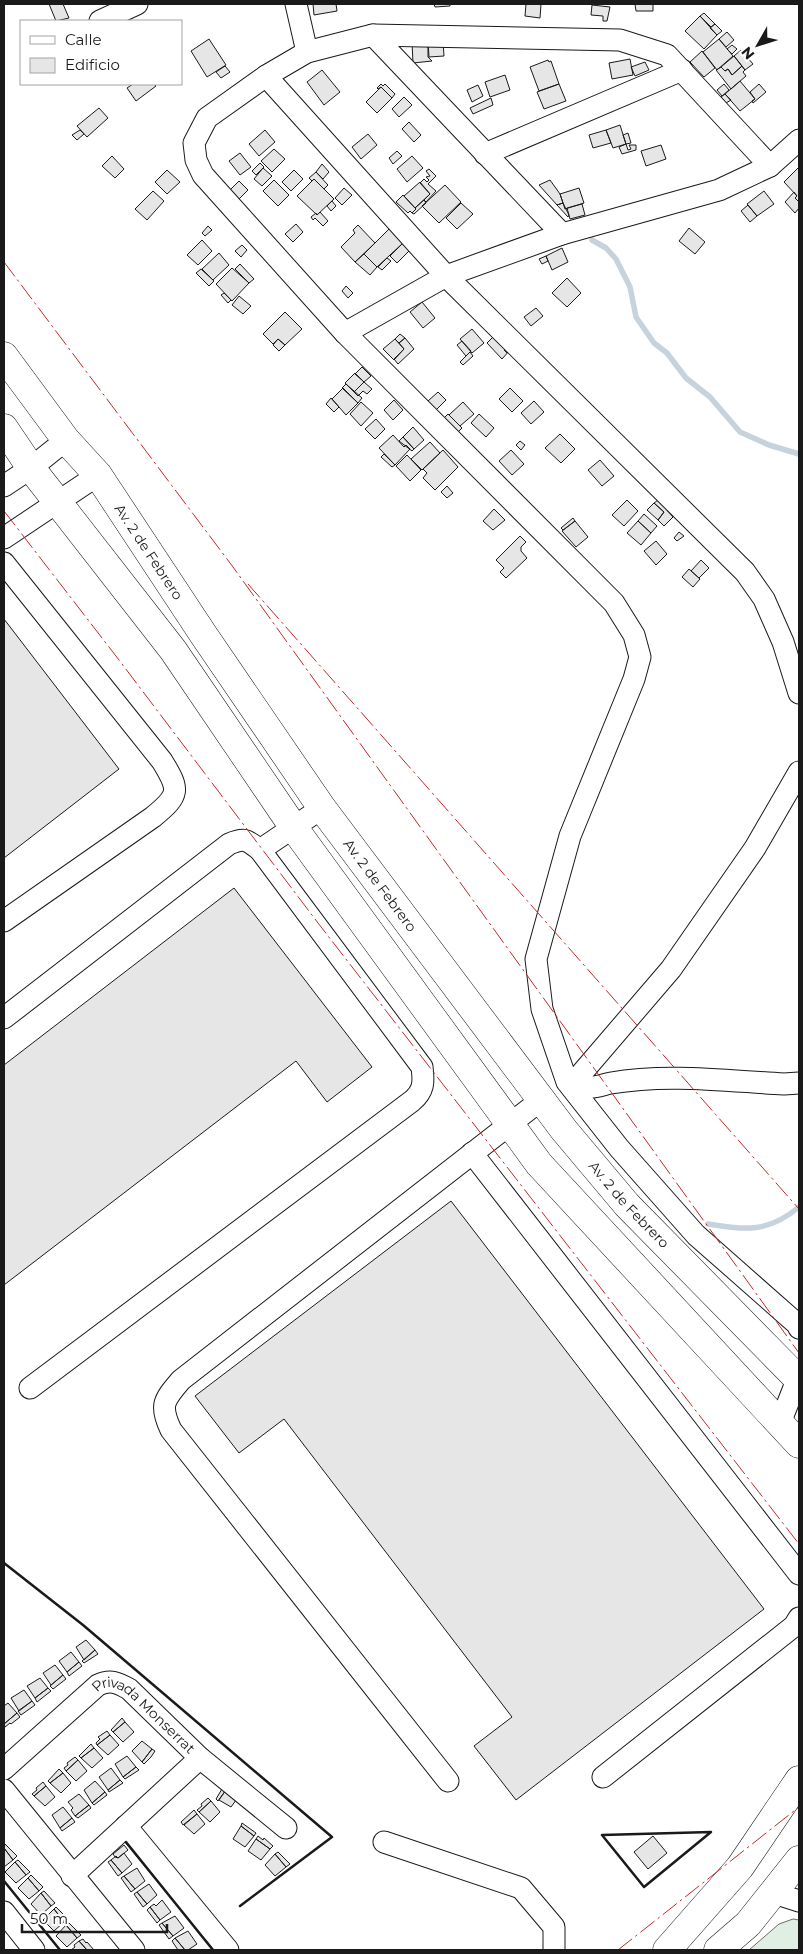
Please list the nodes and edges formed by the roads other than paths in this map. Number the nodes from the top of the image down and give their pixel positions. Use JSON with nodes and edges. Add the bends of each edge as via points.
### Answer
{"nodes":[{"id":1,"x":137,"y":4,"type":"edge"},
{"id":2,"x":296,"y":4,"type":"edge"},
{"id":3,"x":102,"y":20,"type":"edge"},
{"id":4,"x":373,"y":35,"type":"junction"},
{"id":5,"x":307,"y":52,"type":"junction"},
{"id":6,"x":682,"y":70,"type":"junction"},
{"id":7,"x":266,"y":76,"type":"junction"},
{"id":8,"x":799,"y":140,"type":"edge"},
{"id":9,"x":485,"y":154,"type":"junction"},
{"id":10,"x":770,"y":166,"type":"junction"},
{"id":11,"x":562,"y":234,"type":"junction"},
{"id":12,"x":446,"y":276,"type":"junction"},
{"id":13,"x":345,"y":333,"type":"junction"},
{"id":14,"x":4,"y":356,"type":"edge"},
{"id":15,"x":4,"y":428,"type":"edge"},
{"id":16,"x":66,"y":440,"type":"junction"},
{"id":17,"x":31,"y":468,"type":"junction"},
{"id":18,"x":98,"y":476,"type":"junction"},
{"id":19,"x":4,"y":486,"type":"edge"},
{"id":20,"x":59,"y":502,"type":"junction"},
{"id":21,"x":4,"y":538,"type":"edge"},
{"id":22,"x":4,"y":563,"type":"edge"},
{"id":23,"x":799,"y":693,"type":"edge"},
{"id":24,"x":799,"y":772,"type":"edge"},
{"id":25,"x":322,"y":808,"type":"junction"},
{"id":26,"x":294,"y":828,"type":"junction"},
{"id":27,"x":260,"y":850,"type":"junction"},
{"id":28,"x":4,"y":920,"type":"edge"},
{"id":29,"x":4,"y":1018,"type":"edge"},
{"id":30,"x":799,"y":1083,"type":"edge"},
{"id":31,"x":540,"y":1100,"type":"junction"},
{"id":32,"x":510,"y":1125,"type":"junction"},
{"id":33,"x":472,"y":1153,"type":"junction"},
{"id":34,"x":799,"y":1328,"type":"edge"},
{"id":35,"x":799,"y":1378,"type":"edge"},
{"id":36,"x":30,"y":1388,"type":"dead end"},
{"id":37,"x":780,"y":1423,"type":"junction"},
{"id":38,"x":799,"y":1444,"type":"edge"},
{"id":39,"x":799,"y":1574,"type":"edge"},
{"id":40,"x":799,"y":1618,"type":"edge"},
{"id":41,"x":200,"y":1758,"type":"junction"},
{"id":42,"x":4,"y":1769,"type":"edge"},
{"id":43,"x":603,"y":1777,"type":"dead end"},
{"id":44,"x":799,"y":1780,"type":"edge"},
{"id":45,"x":448,"y":1781,"type":"dead end"},
{"id":46,"x":4,"y":1790,"type":"edge"},
{"id":47,"x":126,"y":1826,"type":"junction"},
{"id":48,"x":286,"y":1828,"type":"dead end"},
{"id":49,"x":384,"y":1842,"type":"dead end"},
{"id":50,"x":799,"y":1860,"type":"edge"},
{"id":51,"x":72,"y":1876,"type":"junction"},
{"id":52,"x":774,"y":1893,"type":"junction"},
{"id":53,"x":799,"y":1901,"type":"edge"},
{"id":54,"x":7,"y":1923,"type":"edge"},
{"id":55,"x":34,"y":1950,"type":"edge"},
{"id":56,"x":134,"y":1950,"type":"edge"},
{"id":57,"x":228,"y":1950,"type":"edge"},
{"id":58,"x":554,"y":1950,"type":"edge"},
{"id":59,"x":666,"y":1950,"type":"edge"},
{"id":60,"x":718,"y":1950,"type":"edge"}],
"edges":[{"from":1,"to":3,"type":"street"},
{"from":2,"to":5,"type":"street"},
{"from":4,"to":5,"type":"street"},
{"from":4,"to":6,"type":"street","via":[[620,40],[667,55]]},
{"from":4,"to":9,"type":"street"},
{"from":5,"to":7,"type":"street"},
{"from":6,"to":9,"type":"street"},
{"from":6,"to":10,"type":"street"},
{"from":7,"to":12,"type":"street"},
{"from":7,"to":13,"type":"street","via":[[207,118],[194,143],[196,160],[203,175]]},
{"from":8,"to":10,"type":"street"},
{"from":9,"to":11,"type":"street"},
{"from":10,"to":11,"type":"street","via":[[718,190]]},
{"from":11,"to":12,"type":"street"},
{"from":12,"to":13,"type":"street"},
{"from":12,"to":23,"type":"street","via":[[745,572],[764,599],[783,642]]},
{"from":13,"to":34,"type":"street","via":[[614,603],[634,635],[640,657],[634,679],[570,836],[536,959],[542,1009],[567,1082],[619,1148],[696,1235]]},
{"from":14,"to":16,"type":"main road","name":"Av. 2 de Febrero"},
{"from":15,"to":17,"type":"main road"},
{"from":16,"to":17,"type":"street"},
{"from":16,"to":18,"type":"main road","name":"Av. 2 de Febrero"},
{"from":17,"to":19,"type":"street"},
{"from":17,"to":20,"type":"main road"},
{"from":18,"to":20,"type":"street"},
{"from":18,"to":25,"type":"main road","name":"Av. 2 de Febrero"},
{"from":20,"to":21,"type":"street"},
{"from":20,"to":26,"type":"main road","via":[[173,650]]},
{"from":22,"to":28,"type":"street","via":[[162,761],[175,791],[169,804]]},
{"from":24,"to":30,"type":"street","via":[[754,848],[671,969],[581,1074],[579,1082],[589,1088],[633,1080],[668,1079]]},
{"from":25,"to":26,"type":"street"},
{"from":25,"to":31,"type":"main road","name":"Av. 2 de Febrero"},
{"from":26,"to":27,"type":"street"},
{"from":26,"to":32,"type":"main road"},
{"from":27,"to":29,"type":"street","via":[[247,840],[229,844]]},
{"from":27,"to":36,"type":"street","via":[[422,1067],[424,1083],[420,1094]]},
{"from":31,"to":32,"type":"street"},
{"from":31,"to":35,"type":"main road","name":"Av. 2 de Febrero","via":[[627,1205]]},
{"from":32,"to":33,"type":"street"},
{"from":32,"to":37,"type":"main road","via":[[539,1164]]},
{"from":33,"to":39,"type":"street"},
{"from":33,"to":45,"type":"street","via":[[181,1380],[167,1397],[164,1414],[172,1430]]},
{"from":35,"to":37,"type":"street"},
{"from":37,"to":38,"type":"main road"},
{"from":40,"to":43,"type":"street","via":[[794,1626]]},
{"from":41,"to":42,"type":"street","name":"Privada Monserrat","via":[[129,1689],[118,1682],[106,1681]]},
{"from":41,"to":47,"type":"street"},
{"from":41,"to":48,"type":"street","name":"Privada Monserrat"},
{"from":44,"to":59,"type":"main road","via":[[740,1867]]},
{"from":46,"to":51,"type":"street"},
{"from":47,"to":51,"type":"street"},
{"from":47,"to":57,"type":"street"},
{"from":49,"to":58,"type":"street","via":[[521,1888],[554,1927]]},
{"from":50,"to":52,"type":"main road"},
{"from":51,"to":56,"type":"street"},
{"from":52,"to":53,"type":"street"},
{"from":52,"to":60,"type":"main road","via":[[748,1924]]},
{"from":54,"to":55,"type":"street"}]}
